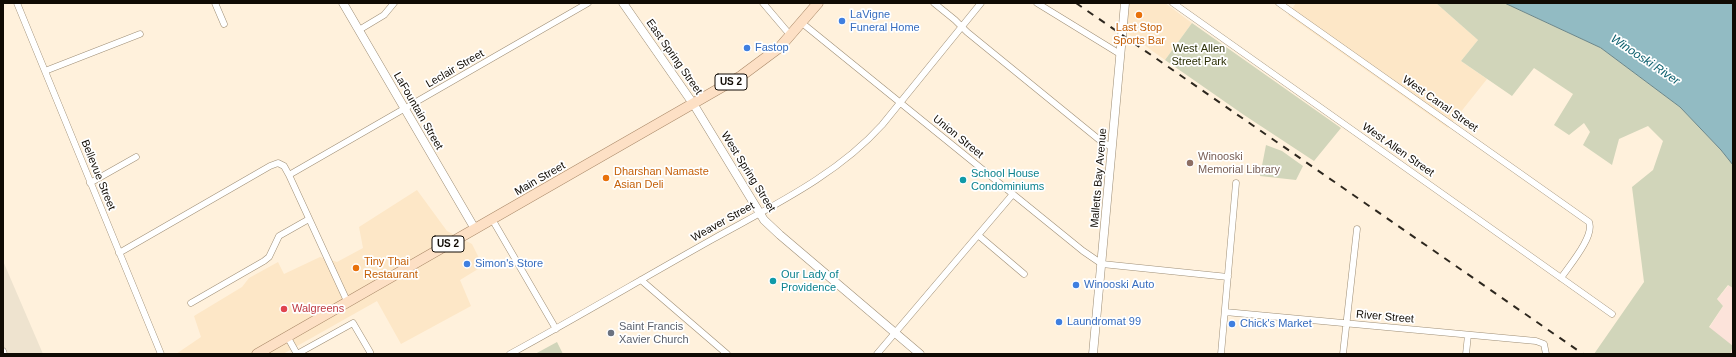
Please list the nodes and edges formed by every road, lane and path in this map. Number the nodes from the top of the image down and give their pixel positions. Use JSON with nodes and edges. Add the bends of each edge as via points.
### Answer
{"nodes":[{"id":1,"x":17,"y":3,"type":"edge"},
{"id":2,"x":215,"y":3,"type":"edge"},
{"id":3,"x":343,"y":3,"type":"edge"},
{"id":4,"x":394,"y":3,"type":"edge"},
{"id":5,"x":588,"y":3,"type":"edge"},
{"id":6,"x":622,"y":3,"type":"edge"},
{"id":7,"x":763,"y":3,"type":"edge"},
{"id":8,"x":818,"y":3,"type":"edge"},
{"id":9,"x":934,"y":3,"type":"edge"},
{"id":10,"x":981,"y":3,"type":"edge"},
{"id":11,"x":1037,"y":3,"type":"edge"},
{"id":12,"x":1125,"y":3,"type":"edge"},
{"id":13,"x":1173,"y":3,"type":"edge"},
{"id":14,"x":1279,"y":3,"type":"edge"},
{"id":15,"x":802,"y":23,"type":"junction"},
{"id":16,"x":224,"y":24,"type":"dead end"},
{"id":17,"x":962,"y":28,"type":"junction"},
{"id":18,"x":359,"y":30,"type":"junction"},
{"id":19,"x":140,"y":34,"type":"dead end"},
{"id":20,"x":791,"y":36,"type":"junction"},
{"id":21,"x":1120,"y":54,"type":"junction"},
{"id":22,"x":45,"y":71,"type":"junction"},
{"id":23,"x":900,"y":103,"type":"junction"},
{"id":24,"x":694,"y":105,"type":"junction"},
{"id":25,"x":404,"y":110,"type":"junction"},
{"id":26,"x":1112,"y":148,"type":"junction"},
{"id":27,"x":136,"y":157,"type":"dead end"},
{"id":28,"x":289,"y":175,"type":"junction"},
{"id":29,"x":90,"y":183,"type":"junction"},
{"id":30,"x":1236,"y":183,"type":"dead end"},
{"id":31,"x":1013,"y":194,"type":"junction"},
{"id":32,"x":759,"y":213,"type":"junction"},
{"id":33,"x":309,"y":219,"type":"junction"},
{"id":34,"x":492,"y":219,"type":"junction"},
{"id":35,"x":475,"y":229,"type":"junction"},
{"id":36,"x":1357,"y":229,"type":"dead end"},
{"id":37,"x":978,"y":236,"type":"junction"},
{"id":38,"x":119,"y":253,"type":"junction"},
{"id":39,"x":1102,"y":264,"type":"junction"},
{"id":40,"x":1024,"y":274,"type":"dead end"},
{"id":41,"x":1228,"y":277,"type":"junction"},
{"id":42,"x":1561,"y":278,"type":"junction"},
{"id":43,"x":641,"y":280,"type":"junction"},
{"id":44,"x":347,"y":301,"type":"junction"},
{"id":45,"x":191,"y":303,"type":"dead end"},
{"id":46,"x":1225,"y":312,"type":"junction"},
{"id":47,"x":1612,"y":314,"type":"dead end"},
{"id":48,"x":1345,"y":323,"type":"junction"},
{"id":49,"x":556,"y":329,"type":"junction"},
{"id":50,"x":895,"y":333,"type":"junction"},
{"id":51,"x":1468,"y":335,"type":"junction"},
{"id":52,"x":287,"y":336,"type":"junction"},
{"id":53,"x":370,"y":352,"type":"dead end"},
{"id":54,"x":161,"y":354,"type":"edge"},
{"id":55,"x":257,"y":354,"type":"edge"},
{"id":56,"x":297,"y":354,"type":"edge"},
{"id":57,"x":510,"y":354,"type":"edge"},
{"id":58,"x":727,"y":354,"type":"edge"},
{"id":59,"x":877,"y":354,"type":"edge"},
{"id":60,"x":920,"y":354,"type":"edge"},
{"id":61,"x":1093,"y":354,"type":"edge"},
{"id":62,"x":1221,"y":354,"type":"edge"},
{"id":63,"x":1343,"y":354,"type":"edge"},
{"id":64,"x":1466,"y":354,"type":"edge"},
{"id":65,"x":1546,"y":354,"type":"edge"}],
"edges":[{"from":1,"to":22,"type":"street","name":"Bellevue Street"},
{"from":2,"to":16,"type":"street"},
{"from":3,"to":18,"type":"street","name":"LaFountain Street"},
{"from":4,"to":18,"type":"street","via":[[384,15]]},
{"from":5,"to":25,"type":"street","name":"Leclair Street"},
{"from":6,"to":24,"type":"street","name":"East Spring Street"},
{"from":7,"to":20,"type":"street"},
{"from":8,"to":15,"type":"main road","name":"Main Street","number":"US 2"},
{"from":9,"to":17,"type":"street"},
{"from":10,"to":17,"type":"street","name":"Weaver Street"},
{"from":11,"to":21,"type":"street"},
{"from":12,"to":21,"type":"street","name":"Malletts Bay Avenue"},
{"from":13,"to":42,"type":"street","name":"West Allen Street"},
{"from":14,"to":42,"type":"street","name":"West Canal Street","via":[[1589,222],[1589,236]]},
{"from":15,"to":20,"type":"main road","name":"Main Street","number":"US 2"},
{"from":15,"to":23,"type":"street","name":"Union Street"},
{"from":17,"to":23,"type":"street","name":"Weaver Street"},
{"from":17,"to":26,"type":"street"},
{"from":18,"to":25,"type":"street","name":"LaFountain Street"},
{"from":19,"to":22,"type":"street"},
{"from":20,"to":24,"type":"main road","name":"Main Street","number":"US 2","via":[[767,58]]},
{"from":21,"to":26,"type":"street","name":"Malletts Bay Avenue"},
{"from":22,"to":29,"type":"street","name":"Bellevue Street"},
{"from":23,"to":31,"type":"street","name":"Union Street"},
{"from":23,"to":32,"type":"street","name":"Weaver Street","via":[[866,143],[848,159]]},
{"from":24,"to":32,"type":"street","name":"West Spring Street"},
{"from":24,"to":34,"type":"main road","name":"Main Street","number":"US 2"},
{"from":25,"to":28,"type":"street","name":"Leclair Street"},
{"from":25,"to":35,"type":"street","name":"LaFountain Street"},
{"from":26,"to":39,"type":"street","name":"Malletts Bay Avenue"},
{"from":27,"to":29,"type":"street"},
{"from":28,"to":33,"type":"street"},
{"from":28,"to":38,"type":"street","via":[[282,165],[272,165]]},
{"from":29,"to":38,"type":"street","name":"Bellevue Street"},
{"from":30,"to":41,"type":"street"},
{"from":31,"to":37,"type":"street"},
{"from":31,"to":39,"type":"street","name":"Union Street"},
{"from":32,"to":43,"type":"street","name":"Weaver Street"},
{"from":32,"to":50,"type":"street","name":"West Spring Street","via":[[780,235]]},
{"from":33,"to":44,"type":"street"},
{"from":33,"to":45,"type":"street","via":[[279,236],[269,257],[264,261]]},
{"from":34,"to":35,"type":"main road","name":"Main Street","number":"US 2"},
{"from":34,"to":49,"type":"street"},
{"from":35,"to":44,"type":"main road","name":"Main Street","number":"US 2"},
{"from":36,"to":48,"type":"street"},
{"from":37,"to":40,"type":"street"},
{"from":37,"to":50,"type":"street"},
{"from":38,"to":54,"type":"street","name":"Bellevue Street"},
{"from":39,"to":41,"type":"street"},
{"from":39,"to":61,"type":"street","name":"Malletts Bay Avenue"},
{"from":41,"to":46,"type":"street"},
{"from":42,"to":47,"type":"street","name":"West Allen Street"},
{"from":43,"to":49,"type":"street","name":"Weaver Street"},
{"from":43,"to":58,"type":"street"},
{"from":44,"to":52,"type":"main road","name":"Main Street","number":"US 2"},
{"from":46,"to":48,"type":"street","name":"River Street"},
{"from":46,"to":62,"type":"street"},
{"from":48,"to":51,"type":"street","name":"River Street"},
{"from":48,"to":63,"type":"street"},
{"from":49,"to":57,"type":"street","name":"Weaver Street"},
{"from":50,"to":59,"type":"street"},
{"from":50,"to":60,"type":"street","name":"West Spring Street"},
{"from":51,"to":64,"type":"street"},
{"from":51,"to":65,"type":"street","name":"River Street","via":[[1536,341],[1544,344]]},
{"from":52,"to":55,"type":"main road","name":"Main Street","number":"US 2"},
{"from":52,"to":56,"type":"street"},
{"from":53,"to":56,"type":"street","via":[[353,322]]}]}
